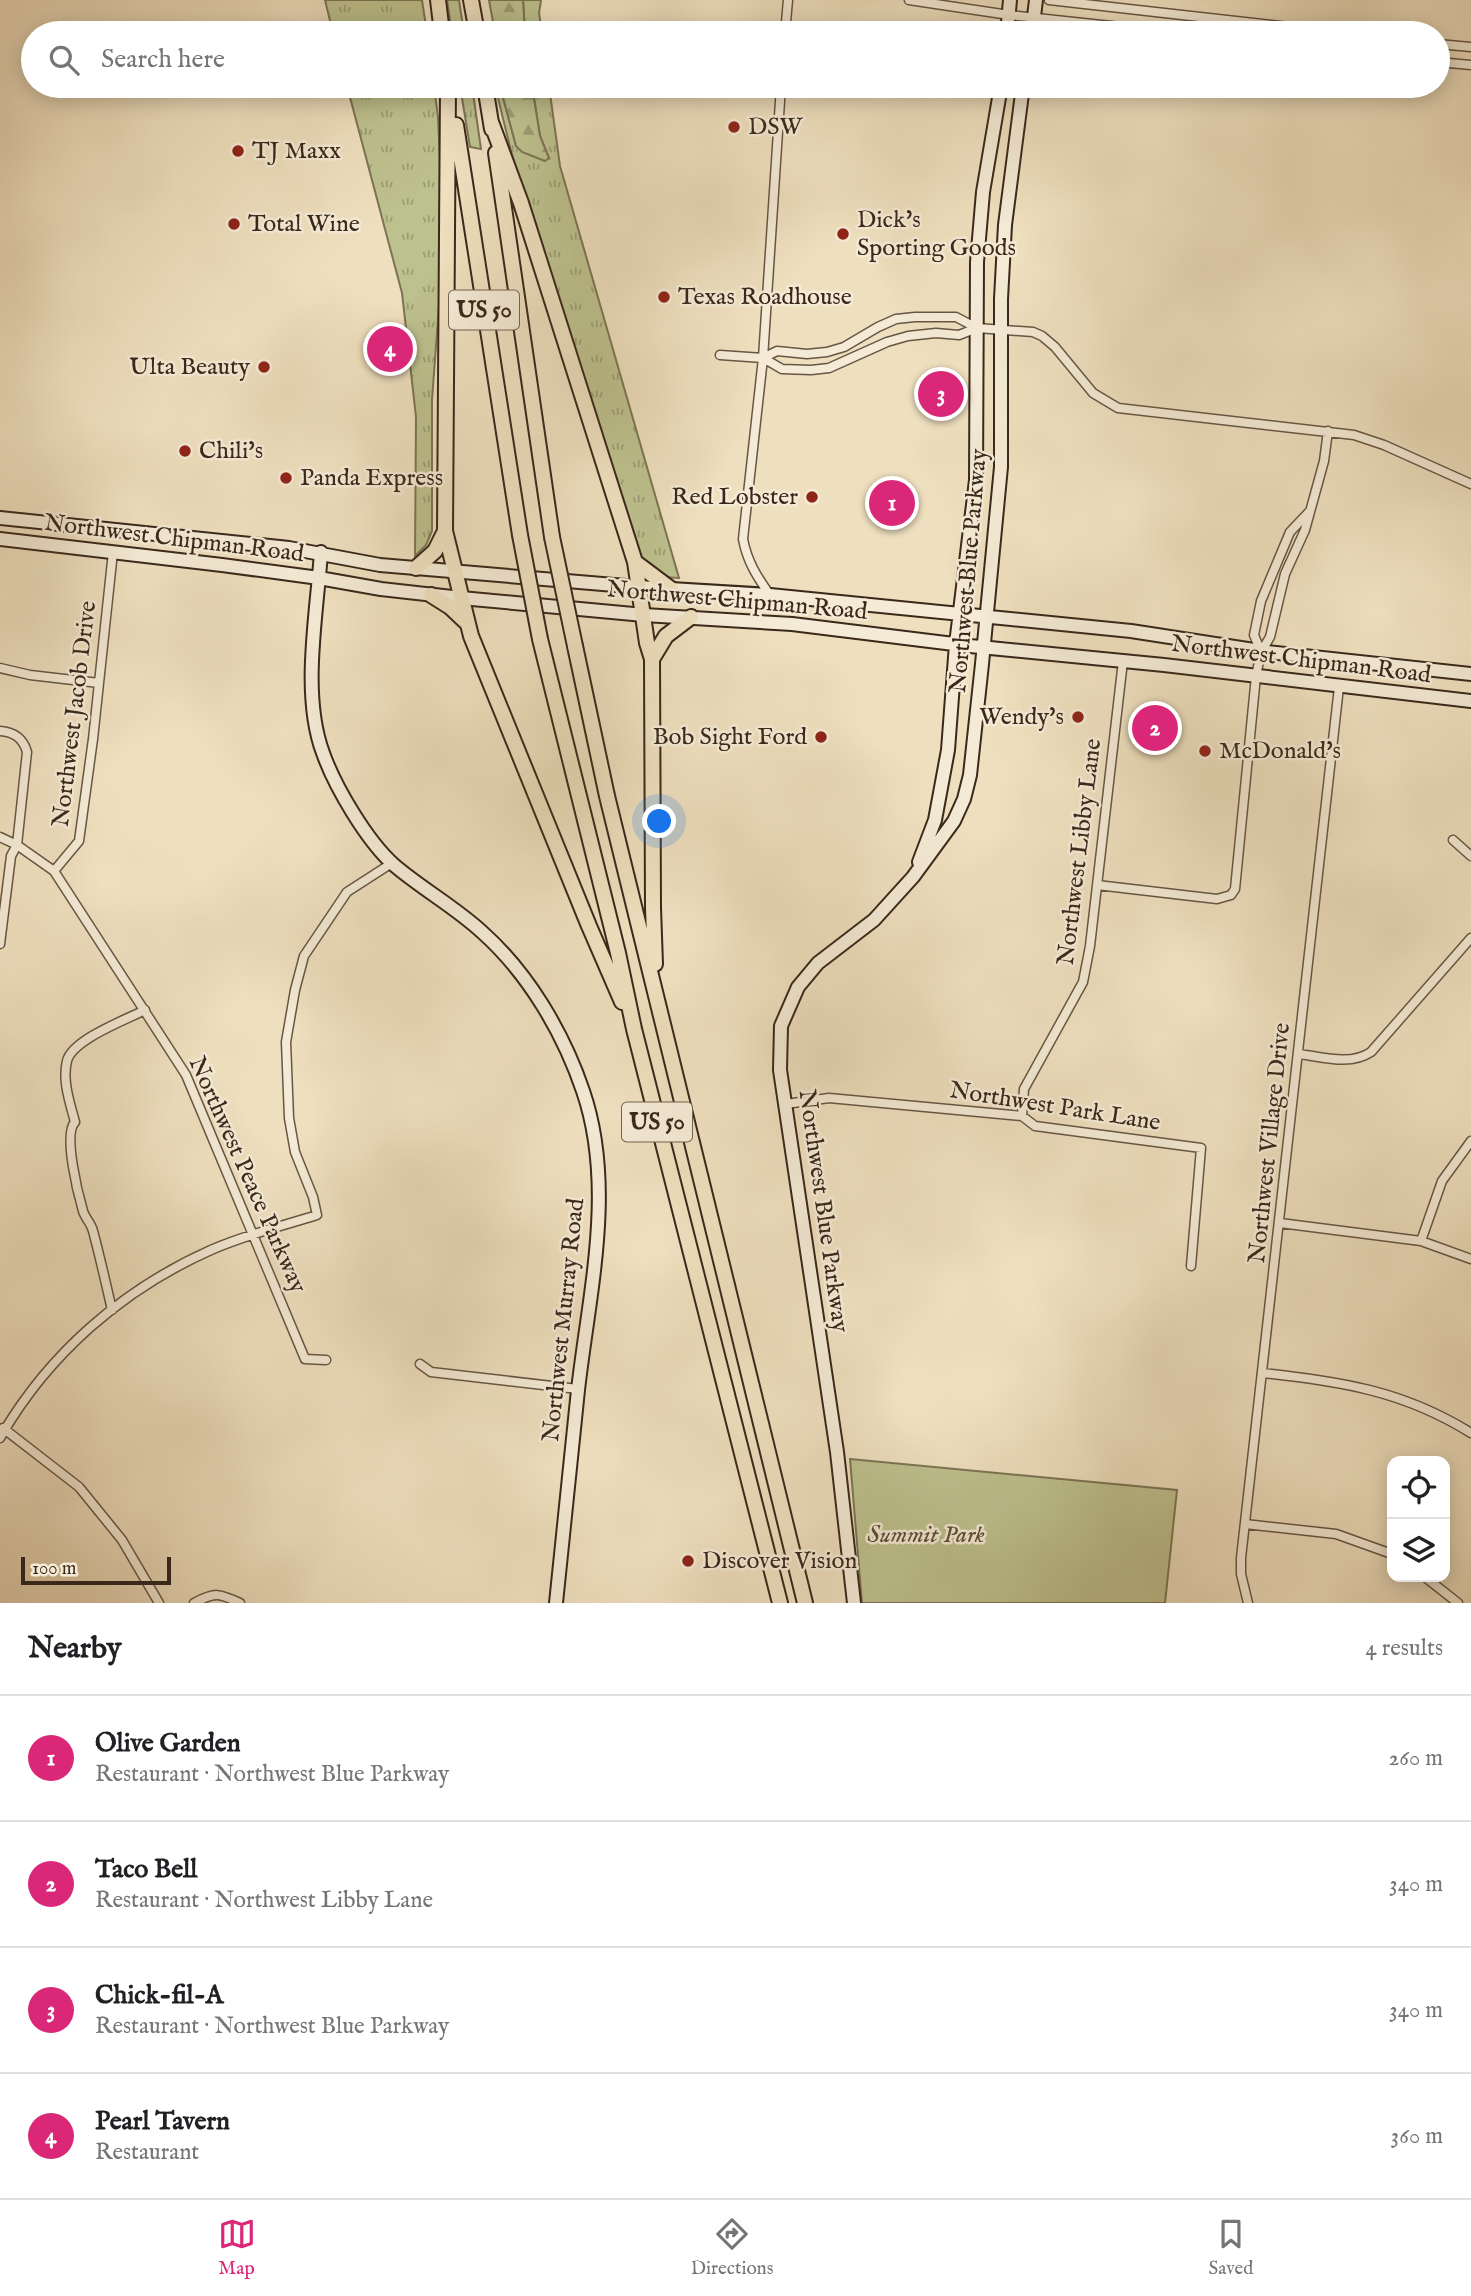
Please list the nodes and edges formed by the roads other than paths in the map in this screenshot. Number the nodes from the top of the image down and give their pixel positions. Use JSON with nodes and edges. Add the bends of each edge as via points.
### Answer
{"nodes":[{"id":1,"x":438,"y":0,"type":"edge"},
{"id":2,"x":471,"y":0,"type":"edge"},
{"id":3,"x":788,"y":0,"type":"edge"},
{"id":4,"x":909,"y":0,"type":"edge"},
{"id":5,"x":1010,"y":0,"type":"edge"},
{"id":6,"x":1036,"y":0,"type":"edge"},
{"id":7,"x":1049,"y":0,"type":"edge"},
{"id":8,"x":1009,"y":15,"type":"junction"},
{"id":9,"x":1034,"y":17,"type":"junction"},
{"id":10,"x":441,"y":21,"type":"edge"},
{"id":11,"x":475,"y":21,"type":"edge"},
{"id":12,"x":786,"y":21,"type":"edge"},
{"id":13,"x":1008,"y":21,"type":"edge"},
{"id":14,"x":1034,"y":21,"type":"edge"},
{"id":15,"x":1070,"y":21,"type":"edge"},
{"id":16,"x":1235,"y":21,"type":"edge"},
{"id":17,"x":1450,"y":45,"type":"edge"},
{"id":18,"x":1471,"y":47,"type":"edge"},
{"id":19,"x":1450,"y":63,"type":"edge"},
{"id":20,"x":1471,"y":65,"type":"edge"},
{"id":21,"x":449,"y":98,"type":"edge"},
{"id":22,"x":451,"y":98,"type":"edge"},
{"id":23,"x":487,"y":98,"type":"edge"},
{"id":24,"x":780,"y":98,"type":"edge"},
{"id":25,"x":998,"y":98,"type":"edge"},
{"id":26,"x":1021,"y":98,"type":"edge"},
{"id":27,"x":491,"y":122,"type":"junction"},
{"id":28,"x":977,"y":328,"type":"junction"},
{"id":29,"x":1001,"y":330,"type":"junction"},
{"id":30,"x":720,"y":355,"type":"dead end"},
{"id":31,"x":763,"y":358,"type":"junction"},
{"id":32,"x":1328,"y":430,"type":"junction"},
{"id":33,"x":1471,"y":484,"type":"edge"},
{"id":34,"x":1309,"y":512,"type":"junction"},
{"id":35,"x":0,"y":518,"type":"edge"},
{"id":36,"x":446,"y":531,"type":"junction"},
{"id":37,"x":152,"y":535,"type":"junction"},
{"id":38,"x":0,"y":539,"type":"edge"},
{"id":39,"x":113,"y":552,"type":"junction"},
{"id":40,"x":321,"y":552,"type":"junction"},
{"id":41,"x":635,"y":562,"type":"junction"},
{"id":42,"x":416,"y":568,"type":"junction"},
{"id":43,"x":455,"y":570,"type":"junction"},
{"id":44,"x":319,"y":578,"type":"junction"},
{"id":45,"x":638,"y":587,"type":"junction"},
{"id":46,"x":671,"y":589,"type":"junction"},
{"id":47,"x":431,"y":595,"type":"junction"},
{"id":48,"x":770,"y":595,"type":"junction"},
{"id":49,"x":461,"y":598,"type":"junction"},
{"id":50,"x":959,"y":614,"type":"junction"},
{"id":51,"x":644,"y":615,"type":"junction"},
{"id":52,"x":987,"y":616,"type":"junction"},
{"id":53,"x":691,"y":617,"type":"junction"},
{"id":54,"x":468,"y":625,"type":"junction"},
{"id":55,"x":956,"y":644,"type":"junction"},
{"id":56,"x":984,"y":647,"type":"junction"},
{"id":57,"x":1261,"y":652,"type":"junction"},
{"id":58,"x":652,"y":659,"type":"junction"},
{"id":59,"x":1123,"y":661,"type":"junction"},
{"id":60,"x":0,"y":668,"type":"edge"},
{"id":61,"x":1471,"y":674,"type":"edge"},
{"id":62,"x":1256,"y":676,"type":"junction"},
{"id":63,"x":99,"y":683,"type":"junction"},
{"id":64,"x":1339,"y":687,"type":"junction"},
{"id":65,"x":1471,"y":701,"type":"edge"},
{"id":66,"x":0,"y":730,"type":"edge"},
{"id":67,"x":0,"y":837,"type":"edge"},
{"id":68,"x":1452,"y":840,"type":"dead end"},
{"id":69,"x":17,"y":845,"type":"junction"},
{"id":70,"x":1471,"y":856,"type":"edge"},
{"id":71,"x":392,"y":863,"type":"junction"},
{"id":72,"x":54,"y":871,"type":"junction"},
{"id":73,"x":913,"y":877,"type":"junction"},
{"id":74,"x":1097,"y":885,"type":"junction"},
{"id":75,"x":1471,"y":938,"type":"edge"},
{"id":76,"x":0,"y":944,"type":"edge"},
{"id":77,"x":656,"y":994,"type":"junction"},
{"id":78,"x":145,"y":1010,"type":"junction"},
{"id":79,"x":634,"y":1029,"type":"junction"},
{"id":80,"x":1299,"y":1054,"type":"junction"},
{"id":81,"x":786,"y":1104,"type":"junction"},
{"id":82,"x":1022,"y":1116,"type":"junction"},
{"id":83,"x":1471,"y":1141,"type":"edge"},
{"id":84,"x":1280,"y":1223,"type":"junction"},
{"id":85,"x":253,"y":1235,"type":"junction"},
{"id":86,"x":1421,"y":1241,"type":"junction"},
{"id":87,"x":1471,"y":1259,"type":"edge"},
{"id":88,"x":1191,"y":1266,"type":"dead end"},
{"id":89,"x":112,"y":1310,"type":"junction"},
{"id":90,"x":326,"y":1360,"type":"dead end"},
{"id":91,"x":420,"y":1364,"type":"dead end"},
{"id":92,"x":1263,"y":1373,"type":"junction"},
{"id":93,"x":578,"y":1389,"type":"junction"},
{"id":94,"x":2,"y":1428,"type":"edge"},
{"id":95,"x":1471,"y":1433,"type":"edge"},
{"id":96,"x":0,"y":1438,"type":"edge"},
{"id":97,"x":1245,"y":1524,"type":"junction"},
{"id":98,"x":1387,"y":1552,"type":"edge"},
{"id":99,"x":1431,"y":1582,"type":"edge"},
{"id":100,"x":159,"y":1603,"type":"edge"},
{"id":101,"x":194,"y":1603,"type":"edge"},
{"id":102,"x":240,"y":1603,"type":"edge"},
{"id":103,"x":556,"y":1603,"type":"edge"},
{"id":104,"x":780,"y":1603,"type":"edge"},
{"id":105,"x":805,"y":1603,"type":"edge"},
{"id":106,"x":854,"y":1603,"type":"edge"},
{"id":107,"x":1248,"y":1603,"type":"edge"},
{"id":108,"x":1458,"y":1603,"type":"edge"}],
"edges":[{"from":1,"to":10,"type":"highway"},
{"from":2,"to":11,"type":"highway"},
{"from":3,"to":12,"type":"street"},
{"from":4,"to":8,"type":"street"},
{"from":5,"to":8,"type":"street"},
{"from":6,"to":9,"type":"street"},
{"from":7,"to":16,"type":"street"},
{"from":8,"to":9,"type":"street"},
{"from":8,"to":13,"type":"street"},
{"from":9,"to":14,"type":"street"},
{"from":9,"to":15,"type":"street"},
{"from":17,"to":18,"type":"street"},
{"from":19,"to":20,"type":"street"},
{"from":21,"to":36,"type":"highway"},
{"from":22,"to":79,"type":"highway","number":"US 50","bridge":true,"via":[[540,639]]},
{"from":23,"to":27,"type":"highway","number":"US 50"},
{"from":24,"to":31,"type":"street"},
{"from":25,"to":28,"type":"street","name":"Northwest Blue Parkway","via":[[977,262]]},
{"from":26,"to":29,"type":"street","name":"Northwest Blue Parkway","via":[[1005,226]]},
{"from":27,"to":41,"type":"highway"},
{"from":27,"to":77,"type":"highway","number":"US 50","bridge":true,"via":[[552,537],[607,796]]},
{"from":28,"to":29,"type":"street"},
{"from":28,"to":31,"type":"street","via":[[959,335],[908,336],[829,368],[782,369]]},
{"from":28,"to":31,"type":"street","via":[[956,317],[915,317],[887,323],[827,352],[777,351]]},
{"from":28,"to":50,"type":"street","name":"Northwest Blue Parkway","via":[[976,480]]},
{"from":29,"to":32,"type":"street","via":[[1042,336],[1093,393],[1118,408]]},
{"from":29,"to":52,"type":"street","name":"Northwest Blue Parkway","via":[[1001,467]]},
{"from":30,"to":31,"type":"street"},
{"from":31,"to":48,"type":"street","via":[[743,538],[755,573]]},
{"from":32,"to":33,"type":"street","via":[[1365,437]]},
{"from":32,"to":34,"type":"street"},
{"from":34,"to":57,"type":"street","via":[[1285,574],[1270,637]]},
{"from":34,"to":57,"type":"street","via":[[1290,532],[1261,601],[1254,635]]},
{"from":35,"to":37,"type":"street","name":"Northwest Chipman Road"},
{"from":36,"to":42,"type":"highway","via":[[435,551]]},
{"from":36,"to":43,"type":"highway"},
{"from":37,"to":39,"type":"street","via":[[124,542]]},
{"from":37,"to":40,"type":"street","name":"Northwest Chipman Road"},
{"from":38,"to":39,"type":"street","name":"Northwest Chipman Road"},
{"from":39,"to":44,"type":"street","name":"Northwest Chipman Road"},
{"from":39,"to":63,"type":"street","name":"Northwest Jacob Drive"},
{"from":40,"to":42,"type":"street","name":"Northwest Chipman Road"},
{"from":40,"to":44,"type":"street","name":"Northwest Murray Road"},
{"from":41,"to":45,"type":"highway"},
{"from":41,"to":46,"type":"highway"},
{"from":42,"to":43,"type":"street","name":"Northwest Chipman Road"},
{"from":43,"to":45,"type":"street","name":"Northwest Chipman Road"},
{"from":43,"to":49,"type":"highway"},
{"from":44,"to":47,"type":"street","name":"Northwest Chipman Road"},
{"from":44,"to":71,"type":"street","name":"Northwest Murray Road","via":[[312,676],[314,716],[323,753],[355,816]]},
{"from":45,"to":46,"type":"street","name":"Northwest Chipman Road"},
{"from":45,"to":51,"type":"highway"},
{"from":46,"to":48,"type":"street","name":"Northwest Chipman Road"},
{"from":47,"to":49,"type":"street","name":"Northwest Chipman Road"},
{"from":47,"to":54,"type":"highway"},
{"from":48,"to":50,"type":"street","name":"Northwest Chipman Road"},
{"from":49,"to":51,"type":"street","name":"Northwest Chipman Road"},
{"from":49,"to":54,"type":"highway"},
{"from":50,"to":52,"type":"street","name":"Northwest Chipman Road"},
{"from":50,"to":55,"type":"street","name":"Northwest Blue Parkway"},
{"from":51,"to":53,"type":"street","name":"Northwest Chipman Road"},
{"from":51,"to":58,"type":"highway"},
{"from":52,"to":56,"type":"street","name":"Northwest Blue Parkway"},
{"from":52,"to":57,"type":"street","name":"Northwest Chipman Road","via":[[1131,631]]},
{"from":53,"to":55,"type":"street","name":"Northwest Chipman Road"},
{"from":53,"to":58,"type":"highway","via":[[666,636]]},
{"from":54,"to":79,"type":"highway"},
{"from":55,"to":56,"type":"street","name":"Northwest Chipman Road"},
{"from":55,"to":73,"type":"street","name":"Northwest Blue Parkway","via":[[942,787]]},
{"from":56,"to":59,"type":"street","name":"Northwest Chipman Road"},
{"from":56,"to":73,"type":"street","name":"Northwest Blue Parkway","via":[[964,799],[954,821]]},
{"from":57,"to":61,"type":"street","name":"Northwest Chipman Road"},
{"from":57,"to":62,"type":"street"},
{"from":58,"to":77,"type":"highway"},
{"from":59,"to":62,"type":"street","name":"Northwest Chipman Road"},
{"from":59,"to":74,"type":"street","name":"Northwest Libby Lane"},
{"from":60,"to":63,"type":"street"},
{"from":62,"to":64,"type":"street","name":"Northwest Chipman Road"},
{"from":62,"to":74,"type":"street","via":[[1237,882],[1231,895],[1217,899]]},
{"from":63,"to":72,"type":"street","name":"Northwest Jacob Drive","via":[[79,841]]},
{"from":64,"to":65,"type":"street","name":"Northwest Chipman Road"},
{"from":64,"to":80,"type":"street","name":"Northwest Village Drive"},
{"from":66,"to":69,"type":"street","via":[[15,734],[26,745]]},
{"from":67,"to":69,"type":"street","name":"Northwest Peace Parkway"},
{"from":68,"to":70,"type":"street"},
{"from":69,"to":72,"type":"street","name":"Northwest Peace Parkway"},
{"from":69,"to":76,"type":"street","via":[[11,856]]},
{"from":71,"to":85,"type":"street","via":[[347,892],[304,956],[295,990],[286,1042],[289,1118],[295,1152],[317,1215]]},
{"from":71,"to":93,"type":"street","name":"Northwest Murray Road","via":[[480,930],[512,962],[548,1015],[583,1091],[593,1128],[599,1214]]},
{"from":72,"to":78,"type":"street","name":"Northwest Peace Parkway"},
{"from":73,"to":81,"type":"street","name":"Northwest Blue Parkway","via":[[874,920],[818,963],[798,987],[781,1026],[780,1070]]},
{"from":74,"to":82,"type":"street","name":"Northwest Libby Lane","via":[[1083,982],[1024,1089]]},
{"from":75,"to":80,"type":"street","via":[[1361,1059]]},
{"from":77,"to":105,"type":"highway","number":"US 50"},
{"from":78,"to":85,"type":"street","name":"Northwest Peace Parkway","via":[[186,1075]]},
{"from":78,"to":89,"type":"street","via":[[85,1041],[70,1052],[66,1064],[75,1122],[69,1139],[77,1182]]},
{"from":79,"to":104,"type":"highway","number":"US 50"},
{"from":80,"to":84,"type":"street","name":"Northwest Village Drive"},
{"from":81,"to":82,"type":"street","name":"Northwest Park Lane","via":[[830,1098]]},
{"from":81,"to":106,"type":"street","name":"Northwest Blue Parkway","via":[[837,1452]]},
{"from":82,"to":88,"type":"street","name":"Northwest Park Lane","via":[[1035,1126],[1201,1149]]},
{"from":83,"to":86,"type":"street","via":[[1441,1181]]},
{"from":84,"to":86,"type":"street"},
{"from":84,"to":92,"type":"street","name":"Northwest Village Drive"},
{"from":85,"to":89,"type":"street","via":[[153,1281]]},
{"from":85,"to":90,"type":"street","name":"Northwest Peace Parkway","via":[[305,1359]]},
{"from":86,"to":87,"type":"street"},
{"from":89,"to":94,"type":"street","via":[[78,1337]]},
{"from":91,"to":93,"type":"street","via":[[431,1373]]},
{"from":92,"to":95,"type":"street","via":[[1342,1383],[1400,1397]]},
{"from":92,"to":97,"type":"street","name":"Northwest Village Drive"},
{"from":93,"to":103,"type":"street","name":"Northwest Murray Road"},
{"from":94,"to":96,"type":"street"},
{"from":94,"to":100,"type":"street","via":[[79,1488],[122,1540]]},
{"from":97,"to":98,"type":"street","via":[[1336,1534]]},
{"from":97,"to":107,"type":"street","name":"Northwest Village Drive","via":[[1241,1574]]},
{"from":99,"to":108,"type":"street"},
{"from":101,"to":102,"type":"street","via":[[212,1594]]}]}
